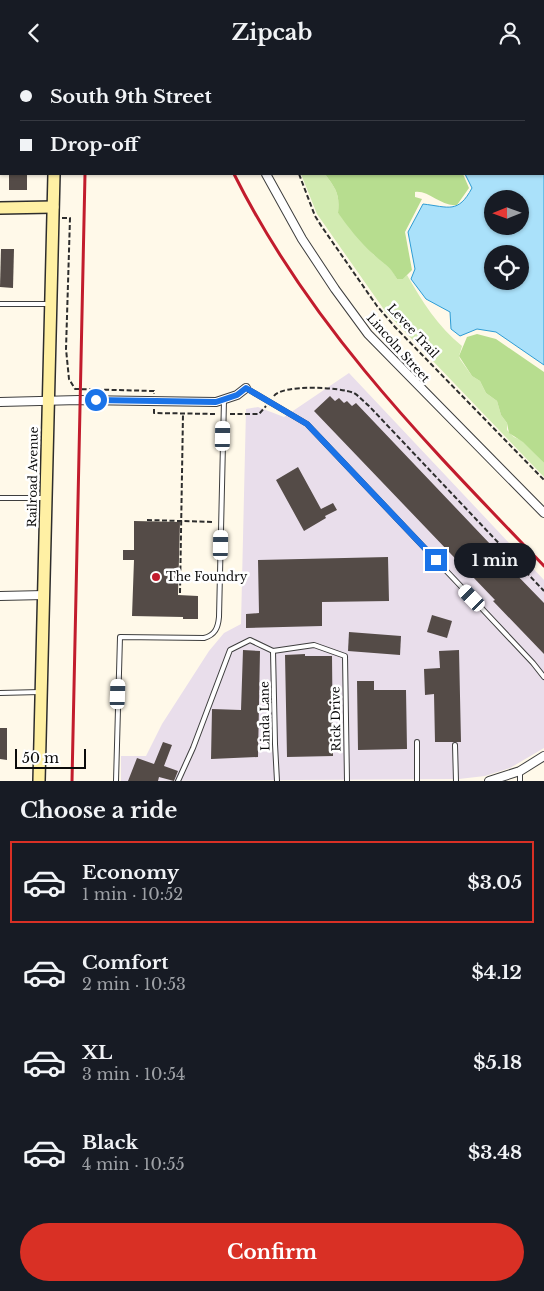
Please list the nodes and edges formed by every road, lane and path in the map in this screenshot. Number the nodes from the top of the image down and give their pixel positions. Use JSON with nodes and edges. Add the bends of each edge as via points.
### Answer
{"nodes":[{"id":1,"x":54,"y":175,"type":"edge"},
{"id":2,"x":267,"y":175,"type":"edge"},
{"id":3,"x":298,"y":175,"type":"edge"},
{"id":4,"x":53,"y":207,"type":"junction"},
{"id":5,"x":0,"y":208,"type":"edge"},
{"id":6,"x":70,"y":217,"type":"dead end"},
{"id":7,"x":0,"y":304,"type":"edge"},
{"id":8,"x":51,"y":304,"type":"junction"},
{"id":9,"x":246,"y":388,"type":"joint"},
{"id":10,"x":224,"y":400,"type":"junction"},
{"id":11,"x":48,"y":401,"type":"junction"},
{"id":12,"x":154,"y":401,"type":"junction"},
{"id":13,"x":270,"y":401,"type":"junction"},
{"id":14,"x":0,"y":402,"type":"edge"},
{"id":15,"x":183,"y":413,"type":"junction"},
{"id":16,"x":224,"y":415,"type":"junction"},
{"id":17,"x":544,"y":480,"type":"edge"},
{"id":18,"x":0,"y":498,"type":"edge"},
{"id":19,"x":46,"y":498,"type":"junction"},
{"id":20,"x":544,"y":513,"type":"edge"},
{"id":21,"x":147,"y":520,"type":"dead end"},
{"id":22,"x":181,"y":521,"type":"junction"},
{"id":23,"x":221,"y":522,"type":"junction"},
{"id":24,"x":544,"y":591,"type":"edge"},
{"id":25,"x":180,"y":593,"type":"dead end"},
{"id":26,"x":44,"y":595,"type":"junction"},
{"id":27,"x":0,"y":596,"type":"edge"},
{"id":28,"x":273,"y":651,"type":"junction"},
{"id":29,"x":544,"y":677,"type":"edge"},
{"id":30,"x":42,"y":692,"type":"junction"},
{"id":31,"x":0,"y":693,"type":"edge"},
{"id":32,"x":417,"y":742,"type":"dead end"},
{"id":33,"x":455,"y":745,"type":"dead end"},
{"id":34,"x":544,"y":757,"type":"edge"},
{"id":35,"x":520,"y":771,"type":"junction"},
{"id":36,"x":39,"y":781,"type":"edge"},
{"id":37,"x":116,"y":781,"type":"edge"},
{"id":38,"x":178,"y":781,"type":"edge"},
{"id":39,"x":277,"y":781,"type":"edge"},
{"id":40,"x":347,"y":781,"type":"edge"},
{"id":41,"x":417,"y":781,"type":"edge"},
{"id":42,"x":456,"y":781,"type":"edge"},
{"id":43,"x":489,"y":781,"type":"edge"},
{"id":44,"x":520,"y":781,"type":"edge"}],
"edges":[{"from":1,"to":4,"type":"main road","name":"Railroad Avenue"},
{"from":2,"to":20,"type":"street","name":"Lincoln Street","via":[[302,239],[368,334]]},
{"from":3,"to":17,"type":"path","name":"Levee Trail","via":[[315,216],[378,306]]},
{"from":4,"to":5,"type":"main road"},
{"from":4,"to":8,"type":"main road","name":"Railroad Avenue"},
{"from":6,"to":12,"type":"path","via":[[66,349],[69,379],[76,389],[154,391]]},
{"from":7,"to":8,"type":"lane"},
{"from":8,"to":11,"type":"main road","name":"Railroad Avenue"},
{"from":9,"to":10,"type":"street"},
{"from":9,"to":13,"type":"lane"},
{"from":10,"to":12,"type":"street"},
{"from":10,"to":16,"type":"lane"},
{"from":11,"to":12,"type":"street"},
{"from":11,"to":14,"type":"street"},
{"from":11,"to":19,"type":"main road","name":"Railroad Avenue"},
{"from":12,"to":15,"type":"path","via":[[154,413]]},
{"from":13,"to":16,"type":"path","via":[[258,414]]},
{"from":13,"to":24,"type":"path","via":[[276,393],[314,388],[355,393]]},
{"from":13,"to":29,"type":"lane","via":[[307,424]]},
{"from":15,"to":16,"type":"path"},
{"from":15,"to":22,"type":"path"},
{"from":16,"to":23,"type":"lane"},
{"from":18,"to":19,"type":"lane"},
{"from":19,"to":26,"type":"main road","name":"Railroad Avenue"},
{"from":21,"to":22,"type":"path"},
{"from":22,"to":23,"type":"path"},
{"from":22,"to":25,"type":"path"},
{"from":23,"to":37,"type":"lane","via":[[219,617],[214,633],[204,638],[120,637]]},
{"from":26,"to":27,"type":"street"},
{"from":26,"to":30,"type":"main road","name":"Railroad Avenue"},
{"from":28,"to":38,"type":"lane","via":[[250,640],[230,650]]},
{"from":28,"to":39,"type":"lane","name":"Linda Lane"},
{"from":28,"to":40,"type":"lane","name":"Rick Drive","via":[[314,645],[345,656]]},
{"from":30,"to":31,"type":"lane"},
{"from":30,"to":36,"type":"main road","name":"Railroad Avenue"},
{"from":32,"to":41,"type":"lane"},
{"from":33,"to":42,"type":"lane"},
{"from":34,"to":35,"type":"street"},
{"from":35,"to":43,"type":"street"},
{"from":35,"to":44,"type":"lane"}]}
